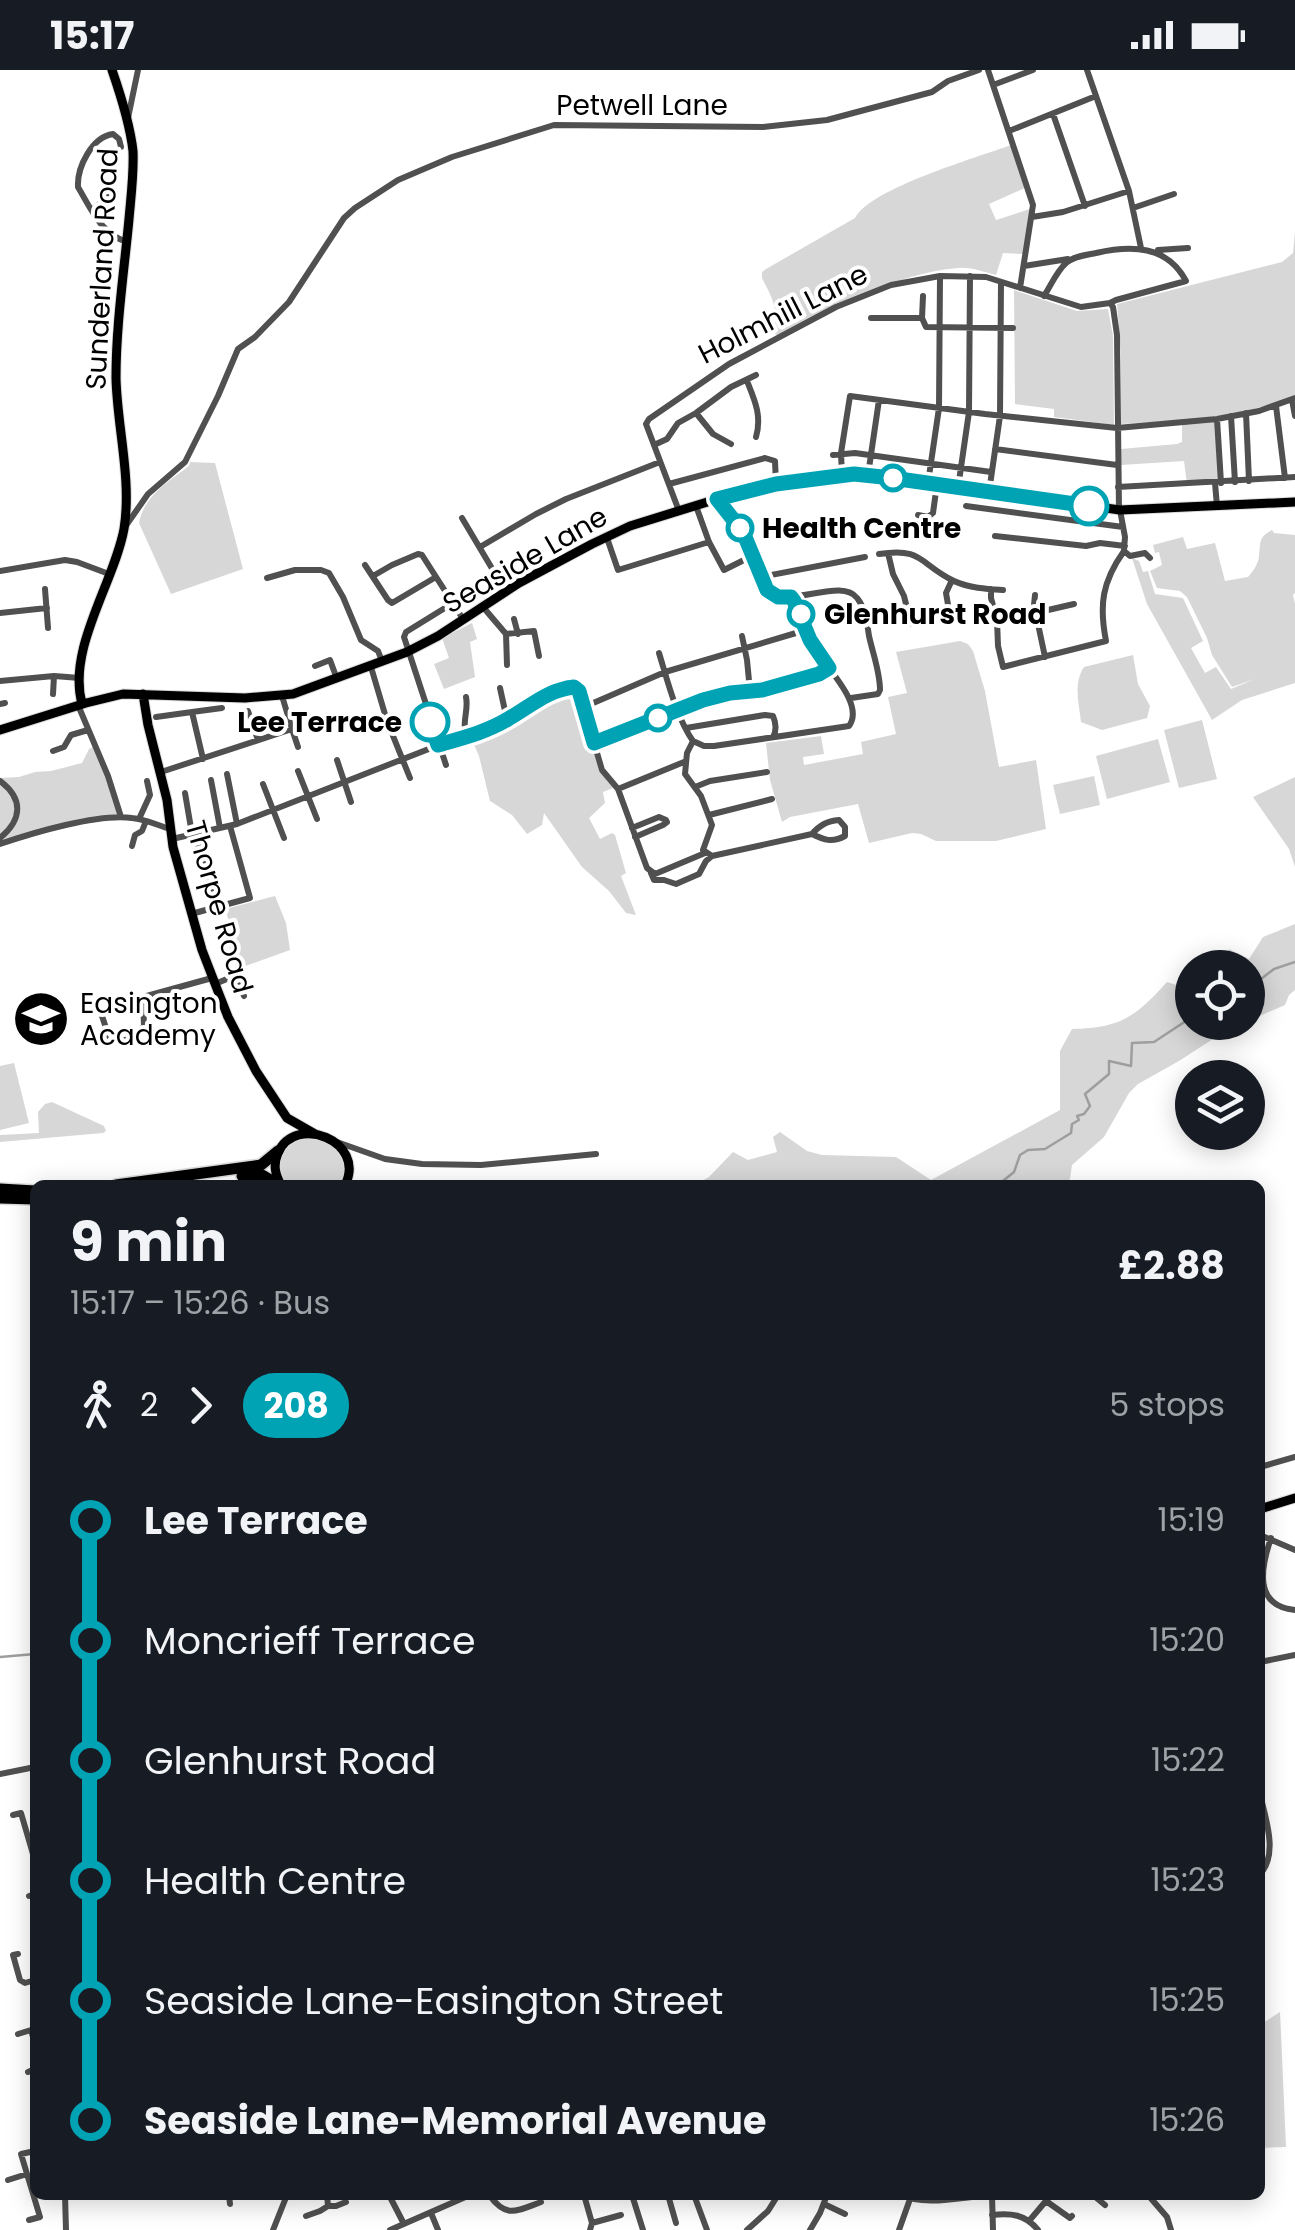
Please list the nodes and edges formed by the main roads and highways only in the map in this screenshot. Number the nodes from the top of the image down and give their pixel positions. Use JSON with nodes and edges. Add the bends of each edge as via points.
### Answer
{"nodes":[{"id":1,"x":112,"y":70,"type":"edge"},
{"id":2,"x":1295,"y":502,"type":"edge"},
{"id":3,"x":143,"y":694,"type":"junction"},
{"id":4,"x":80,"y":705,"type":"junction"},
{"id":5,"x":0,"y":730,"type":"edge"},
{"id":6,"x":287,"y":1118,"type":"junction"},
{"id":7,"x":314,"y":1134,"type":"junction"},
{"id":8,"x":281,"y":1148,"type":"junction"},
{"id":9,"x":350,"y":1168,"type":"junction"},
{"id":10,"x":152,"y":1180,"type":"edge"},
{"id":11,"x":209,"y":1180,"type":"edge"},
{"id":12,"x":272,"y":1180,"type":"edge"},
{"id":13,"x":278,"y":1180,"type":"edge"},
{"id":14,"x":346,"y":1180,"type":"edge"},
{"id":15,"x":355,"y":1180,"type":"edge"},
{"id":16,"x":0,"y":1189,"type":"edge"},
{"id":17,"x":30,"y":1190,"type":"edge"},
{"id":18,"x":0,"y":1198,"type":"edge"},
{"id":19,"x":30,"y":1199,"type":"edge"},
{"id":20,"x":1295,"y":1498,"type":"edge"},
{"id":21,"x":1265,"y":1507,"type":"edge"}],
"edges":[{"from":1,"to":4,"type":"main road","name":"Sunderland Road","via":[[133,168],[116,378],[130,515],[91,622]]},
{"from":2,"to":3,"type":"main road","name":"Seaside Lane","via":[[1120,510],[868,475],[776,484],[606,536],[407,652],[337,679],[282,696]]},
{"from":3,"to":4,"type":"main road","name":"Seaside Lane"},
{"from":3,"to":6,"type":"main road","name":"Thorpe Road","via":[[171,834],[214,981],[256,1072]]},
{"from":4,"to":5,"type":"main road","name":"Seaside Lane"},
{"from":6,"to":7,"type":"main road","name":"Thorpe Road"},
{"from":6,"to":8,"type":"main road"},
{"from":7,"to":8,"type":"main road","via":[[300,1134]]},
{"from":7,"to":9,"type":"main road","name":"Thorpe Road","via":[[345,1153]]},
{"from":8,"to":10,"type":"highway","via":[[261,1165]]},
{"from":8,"to":13,"type":"main road","via":[[274,1165]]},
{"from":9,"to":14,"type":"main road"},
{"from":9,"to":15,"type":"main road"},
{"from":11,"to":12,"type":"highway","via":[[254,1174]]},
{"from":16,"to":17,"type":"highway"},
{"from":18,"to":19,"type":"highway"},
{"from":20,"to":21,"type":"main road"}]}
